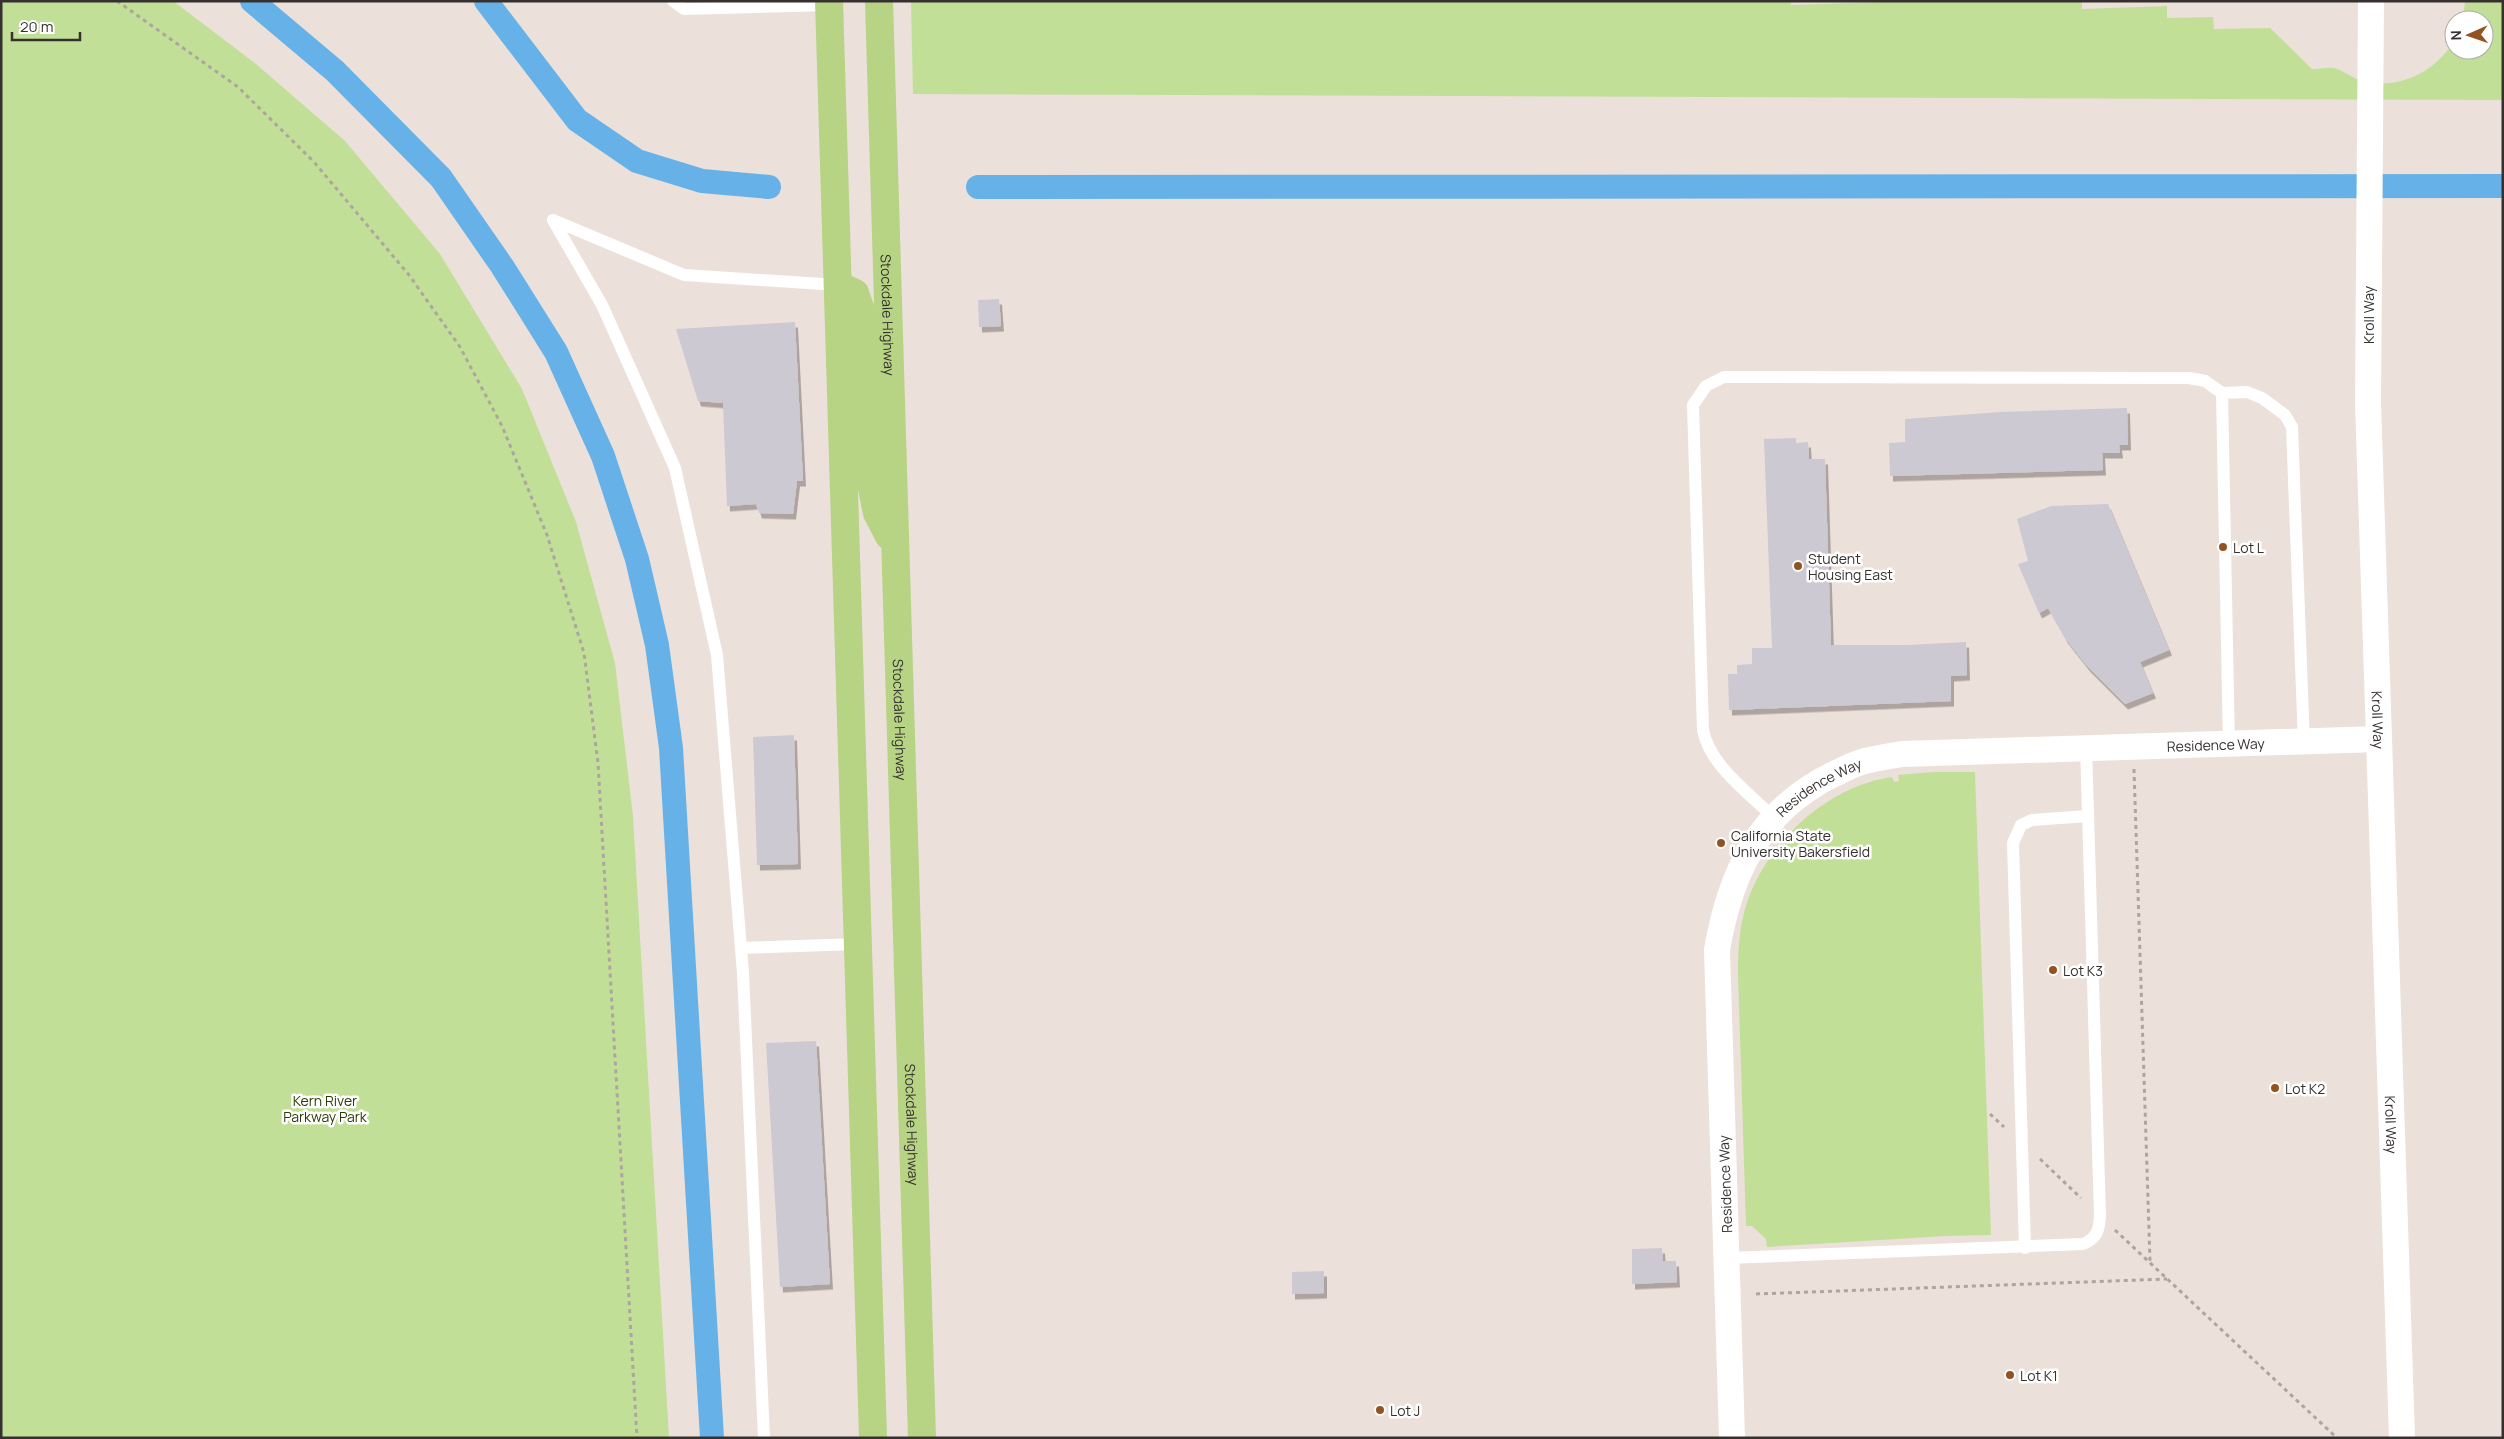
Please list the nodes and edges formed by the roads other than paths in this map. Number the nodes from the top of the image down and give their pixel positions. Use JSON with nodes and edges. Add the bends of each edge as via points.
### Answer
{"nodes":[{"id":1,"x":674,"y":1,"type":"edge"},
{"id":2,"x":878,"y":1,"type":"edge"},
{"id":3,"x":2371,"y":1,"type":"edge"},
{"id":4,"x":829,"y":3,"type":"edge"},
{"id":5,"x":838,"y":285,"type":"junction"},
{"id":6,"x":2222,"y":393,"type":"junction"},
{"id":7,"x":896,"y":549,"type":"junction"},
{"id":8,"x":2379,"y":739,"type":"junction"},
{"id":9,"x":2304,"y":743,"type":"junction"},
{"id":10,"x":2229,"y":745,"type":"junction"},
{"id":11,"x":2086,"y":747,"type":"junction"},
{"id":12,"x":2088,"y":816,"type":"junction"},
{"id":13,"x":1774,"y":818,"type":"junction"},
{"id":14,"x":858,"y":944,"type":"junction"},
{"id":15,"x":741,"y":948,"type":"junction"},
{"id":16,"x":2025,"y":1248,"type":"junction"},
{"id":17,"x":1728,"y":1258,"type":"junction"},
{"id":18,"x":764,"y":1438,"type":"edge"},
{"id":19,"x":872,"y":1438,"type":"edge"},
{"id":20,"x":922,"y":1438,"type":"edge"},
{"id":21,"x":1732,"y":1438,"type":"edge"},
{"id":22,"x":2402,"y":1438,"type":"edge"}],
"edges":[{"from":1,"to":4,"type":"lane","via":[[684,9]]},
{"from":2,"to":7,"type":"main road","name":"Stockdale Highway"},
{"from":3,"to":8,"type":"street","name":"Kroll Way","via":[[2368,403]]},
{"from":4,"to":5,"type":"main road"},
{"from":5,"to":7,"type":"main road","via":[[855,293],[860,301],[871,483],[877,513]]},
{"from":5,"to":14,"type":"main road"},
{"from":5,"to":15,"type":"lane","via":[[684,275],[553,220],[602,305],[675,468],[718,655]]},
{"from":6,"to":9,"type":"lane","via":[[2248,392],[2262,398],[2285,415],[2292,427]]},
{"from":6,"to":10,"type":"lane"},
{"from":6,"to":13,"type":"lane","via":[[2205,381],[2189,378],[1724,377],[1706,386],[1693,405],[1703,730],[1715,759]]},
{"from":7,"to":20,"type":"main road","name":"Stockdale Highway"},
{"from":8,"to":9,"type":"street","name":"Residence Way"},
{"from":8,"to":22,"type":"street","name":"Kroll Way"},
{"from":9,"to":10,"type":"street","name":"Residence Way"},
{"from":10,"to":11,"type":"street","name":"Residence Way"},
{"from":11,"to":12,"type":"lane"},
{"from":11,"to":13,"type":"street","name":"Residence Way","via":[[1902,754],[1864,761],[1802,792]]},
{"from":12,"to":16,"type":"lane","via":[[2032,820],[2021,825],[2013,843]]},
{"from":12,"to":16,"type":"lane","via":[[2098,1232],[2083,1244]]},
{"from":13,"to":17,"type":"street","name":"Residence Way","via":[[1740,869],[1729,893],[1717,950]]},
{"from":14,"to":15,"type":"lane"},
{"from":14,"to":19,"type":"main road"},
{"from":15,"to":18,"type":"lane"},
{"from":16,"to":17,"type":"lane"},
{"from":17,"to":21,"type":"street","name":"Residence Way"}]}
